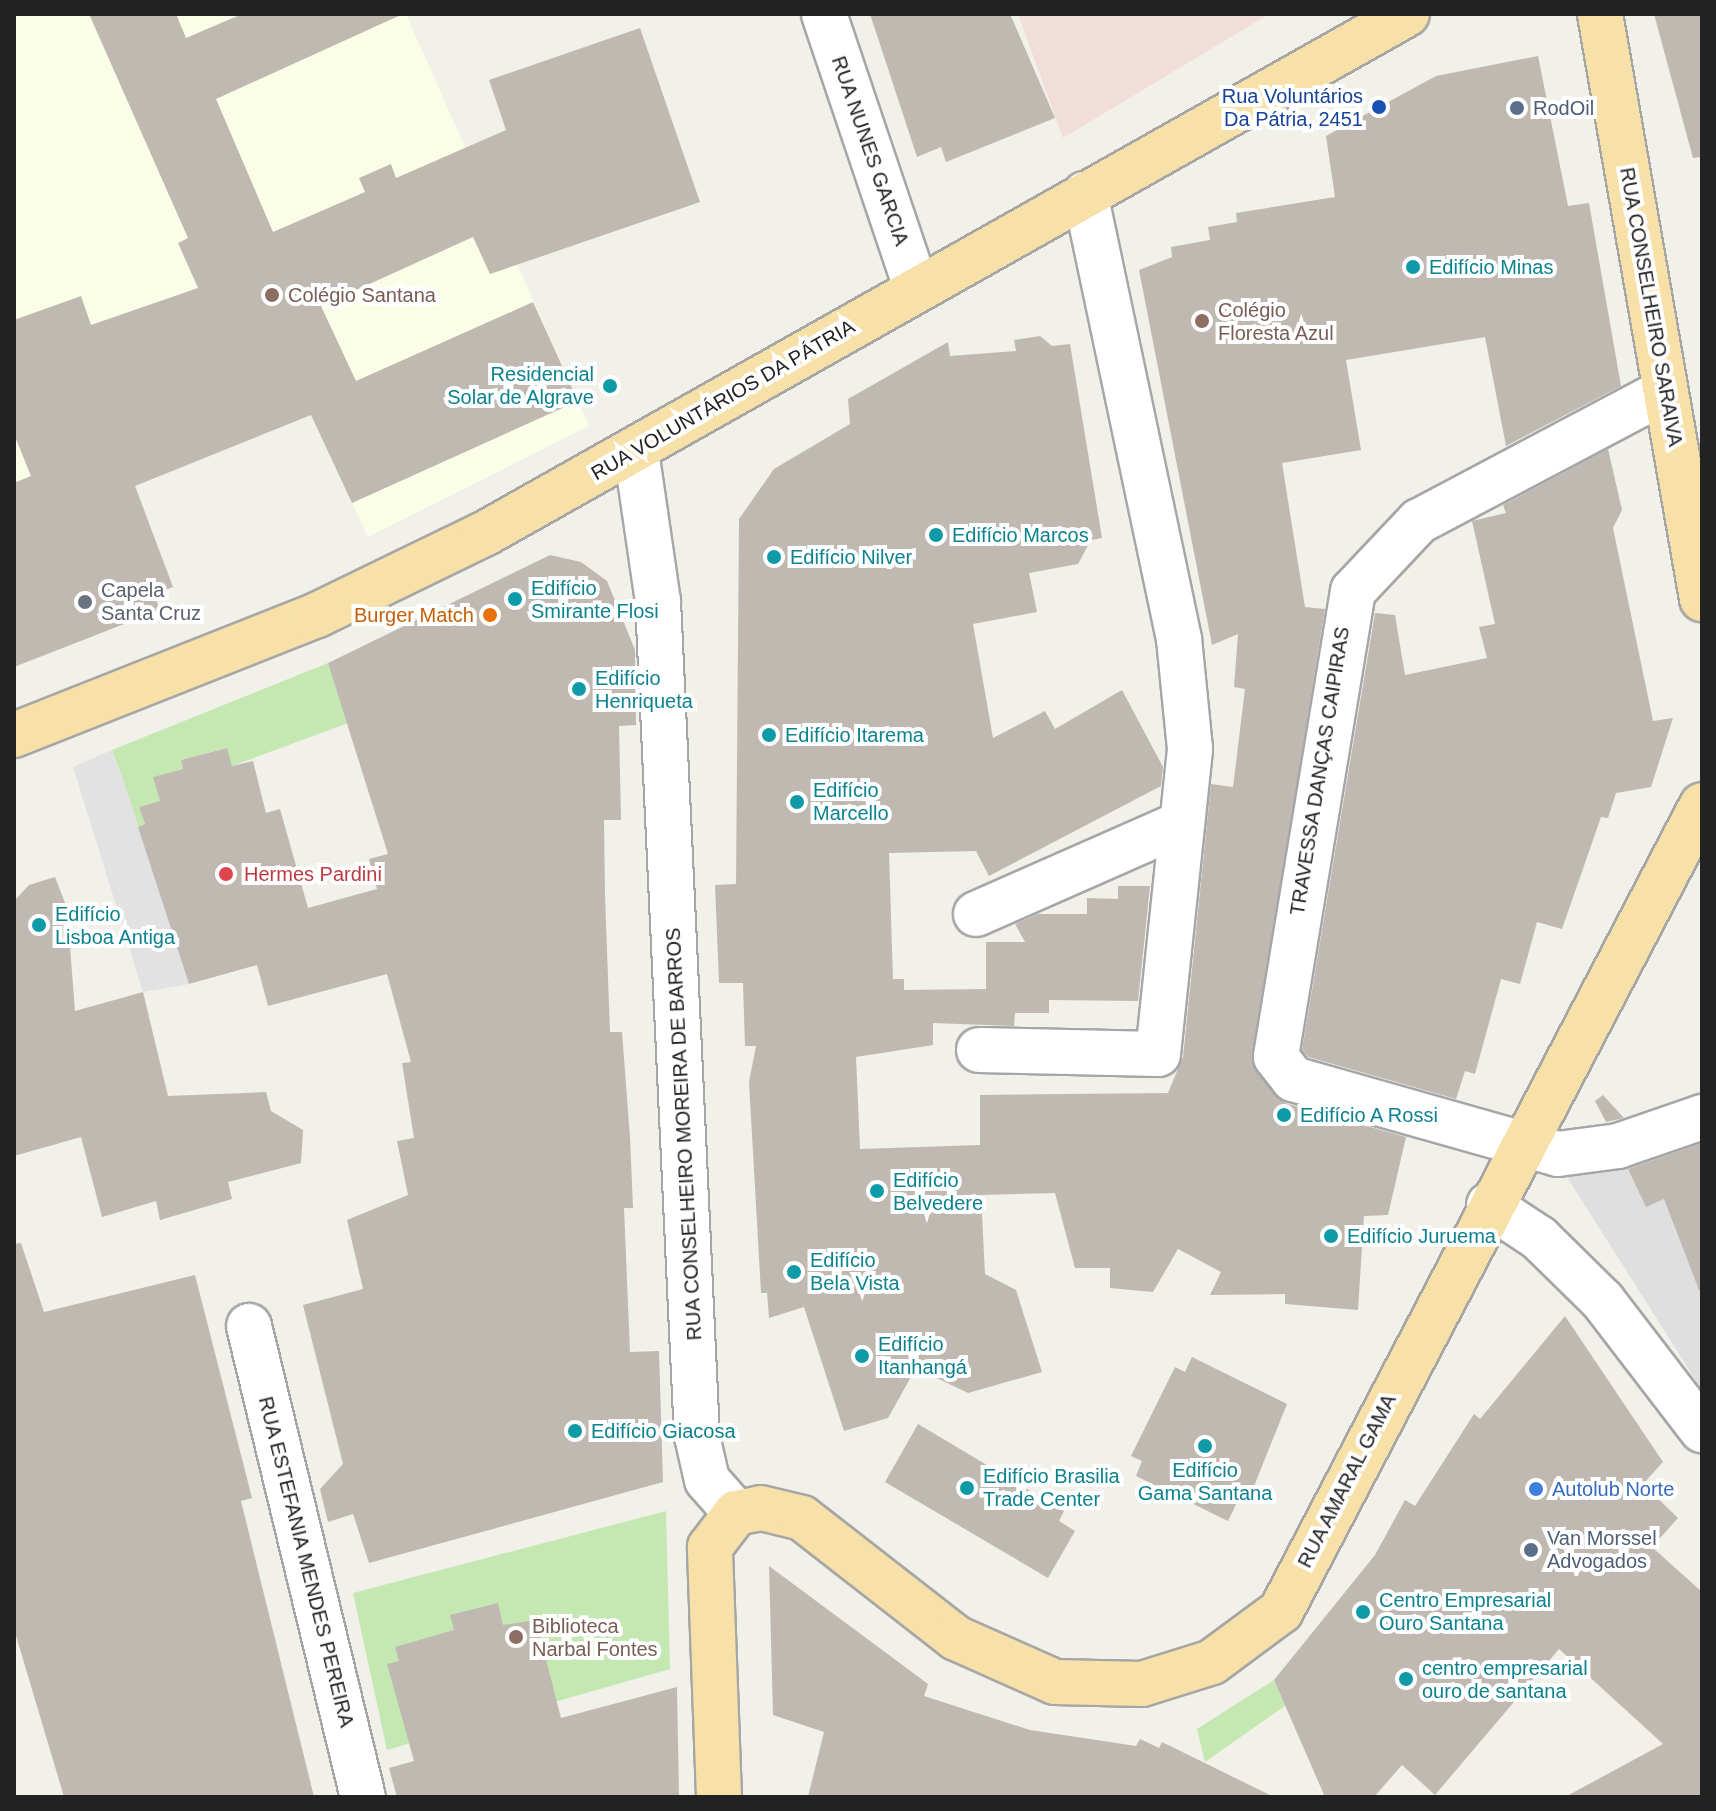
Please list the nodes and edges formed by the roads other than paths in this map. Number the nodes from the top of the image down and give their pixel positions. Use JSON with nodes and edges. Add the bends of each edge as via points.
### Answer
{"nodes":[{"id":1,"x":824,"y":14,"type":"edge"},
{"id":2,"x":1407,"y":14,"type":"edge"},
{"id":3,"x":1600,"y":14,"type":"edge"},
{"id":4,"x":1085,"y":194,"type":"junction"},
{"id":5,"x":916,"y":288,"type":"junction"},
{"id":6,"x":1665,"y":391,"type":"junction"},
{"id":7,"x":636,"y":451,"type":"junction"},
{"id":8,"x":1702,"y":599,"type":"edge"},
{"id":9,"x":14,"y":735,"type":"edge"},
{"id":10,"x":1702,"y":805,"type":"edge"},
{"id":11,"x":1182,"y":823,"type":"junction"},
{"id":12,"x":976,"y":914,"type":"dead end"},
{"id":13,"x":979,"y":1050,"type":"dead end"},
{"id":14,"x":1702,"y":1117,"type":"edge"},
{"id":15,"x":1525,"y":1143,"type":"junction"},
{"id":16,"x":1489,"y":1205,"type":"junction"},
{"id":17,"x":249,"y":1326,"type":"dead end"},
{"id":18,"x":1702,"y":1430,"type":"edge"},
{"id":19,"x":736,"y":1513,"type":"junction"},
{"id":20,"x":363,"y":1797,"type":"edge"},
{"id":21,"x":719,"y":1797,"type":"edge"}],
"edges":[{"from":1,"to":5,"type":"street","name":"RUA NUNES GARCIA"},
{"from":2,"to":4,"type":"main road","name":"RUA VOLUNTÁRIOS DA PÁTRIA"},
{"from":3,"to":6,"type":"main road","name":"RUA CONSELHEIRO SARAIVA"},
{"from":4,"to":5,"type":"main road","name":"RUA VOLUNTÁRIOS DA PÁTRIA"},
{"from":4,"to":11,"type":"street","via":[[1179,639],[1190,749]]},
{"from":5,"to":7,"type":"main road","name":"RUA VOLUNTÁRIOS DA PÁTRIA"},
{"from":6,"to":8,"type":"main road","name":"RUA CONSELHEIRO SARAIVA"},
{"from":6,"to":15,"type":"street","name":"TRAVESSA DANÇAS CAIPIRAS","via":[[1419,521],[1353,591],[1339,641],[1276,1057],[1293,1079]]},
{"from":7,"to":9,"type":"main road","name":"RUA VOLUNTÁRIOS DA PÁTRIA","via":[[317,615]]},
{"from":7,"to":19,"type":"street","name":"RUA CONSELHEIRO MOREIRA DE BARROS","via":[[658,601],[697,1436],[707,1480]]},
{"from":10,"to":15,"type":"main road","name":"RUA AMARAL GAMA"},
{"from":11,"to":12,"type":"street"},
{"from":11,"to":13,"type":"street","via":[[1158,1054]]},
{"from":14,"to":15,"type":"street","name":"TRAVESSA DANÇAS CAIPIRAS","via":[[1587,1154]]},
{"from":15,"to":16,"type":"main road","name":"RUA AMARAL GAMA"},
{"from":16,"to":18,"type":"street","via":[[1539,1238],[1603,1301]]},
{"from":16,"to":19,"type":"main road","name":"RUA AMARAL GAMA","via":[[1281,1611],[1212,1662],[1142,1684],[1055,1682],[956,1638],[802,1518],[761,1508]]},
{"from":17,"to":20,"type":"street","name":"RUA ESTEFANIA MENDES PEREIRA"},
{"from":19,"to":21,"type":"main road","via":[[710,1547]]}]}
